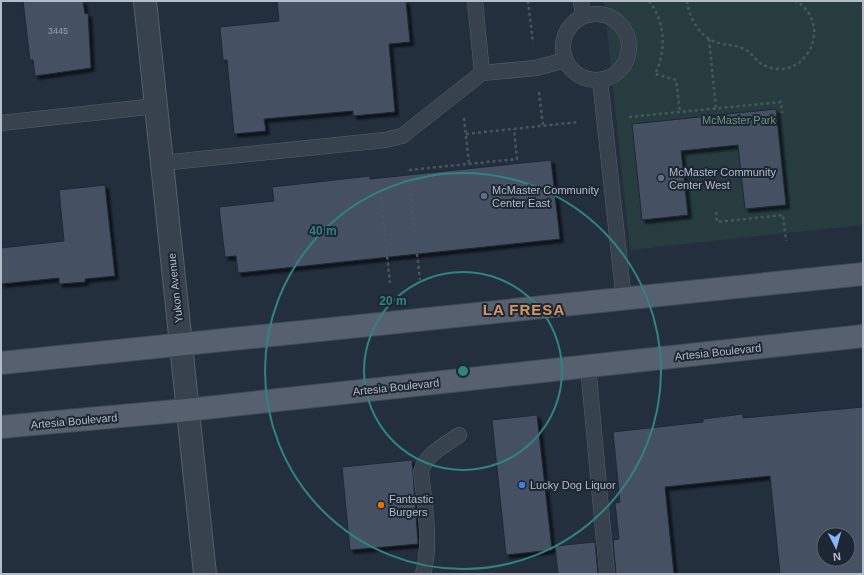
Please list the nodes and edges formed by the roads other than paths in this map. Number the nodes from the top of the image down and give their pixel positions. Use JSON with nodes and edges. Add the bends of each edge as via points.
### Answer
{"nodes":[{"id":1,"x":145,"y":1,"type":"edge"},
{"id":2,"x":474,"y":1,"type":"edge"},
{"id":3,"x":581,"y":1,"type":"edge"},
{"id":4,"x":583,"y":16,"type":"junction"},
{"id":5,"x":565,"y":60,"type":"junction"},
{"id":6,"x":482,"y":73,"type":"junction"},
{"id":7,"x":600,"y":80,"type":"junction"},
{"id":8,"x":156,"y":106,"type":"junction"},
{"id":9,"x":1,"y":123,"type":"edge"},
{"id":10,"x":162,"y":163,"type":"junction"},
{"id":11,"x":863,"y":274,"type":"edge"},
{"id":12,"x":624,"y":300,"type":"junction"},
{"id":13,"x":863,"y":336,"type":"edge"},
{"id":14,"x":180,"y":344,"type":"junction"},
{"id":15,"x":1,"y":364,"type":"edge"},
{"id":16,"x":588,"y":366,"type":"junction"},
{"id":17,"x":187,"y":410,"type":"junction"},
{"id":18,"x":1,"y":428,"type":"edge"},
{"id":19,"x":459,"y":435,"type":"dead end"},
{"id":20,"x":205,"y":574,"type":"edge"},
{"id":21,"x":423,"y":574,"type":"edge"},
{"id":22,"x":607,"y":574,"type":"edge"}],
"edges":[{"from":1,"to":8,"type":"street","name":"Yukon Avenue"},
{"from":2,"to":6,"type":"lane"},
{"from":3,"to":4,"type":"lane"},
{"from":4,"to":5,"type":"lane","via":[[567,29],[562,50]]},
{"from":4,"to":7,"type":"lane","via":[[594,13],[605,15],[623,28],[628,38],[629,49],[620,69]]},
{"from":5,"to":6,"type":"lane","via":[[541,67]]},
{"from":5,"to":7,"type":"lane","via":[[579,76]]},
{"from":6,"to":10,"type":"lane","via":[[402,136],[375,142]]},
{"from":7,"to":12,"type":"lane"},
{"from":8,"to":9,"type":"lane"},
{"from":8,"to":10,"type":"street","name":"Yukon Avenue"},
{"from":10,"to":14,"type":"street","name":"Yukon Avenue"},
{"from":11,"to":12,"type":"main road"},
{"from":12,"to":14,"type":"main road"},
{"from":13,"to":16,"type":"main road","name":"Artesia Boulevard"},
{"from":14,"to":15,"type":"main road"},
{"from":14,"to":17,"type":"street","name":"Yukon Avenue"},
{"from":16,"to":17,"type":"main road","name":"Artesia Boulevard"},
{"from":16,"to":22,"type":"lane"},
{"from":17,"to":18,"type":"main road","name":"Artesia Boulevard"},
{"from":17,"to":20,"type":"street","name":"Yukon Avenue"},
{"from":19,"to":21,"type":"lane","via":[[424,462],[421,471],[427,543]]}]}
